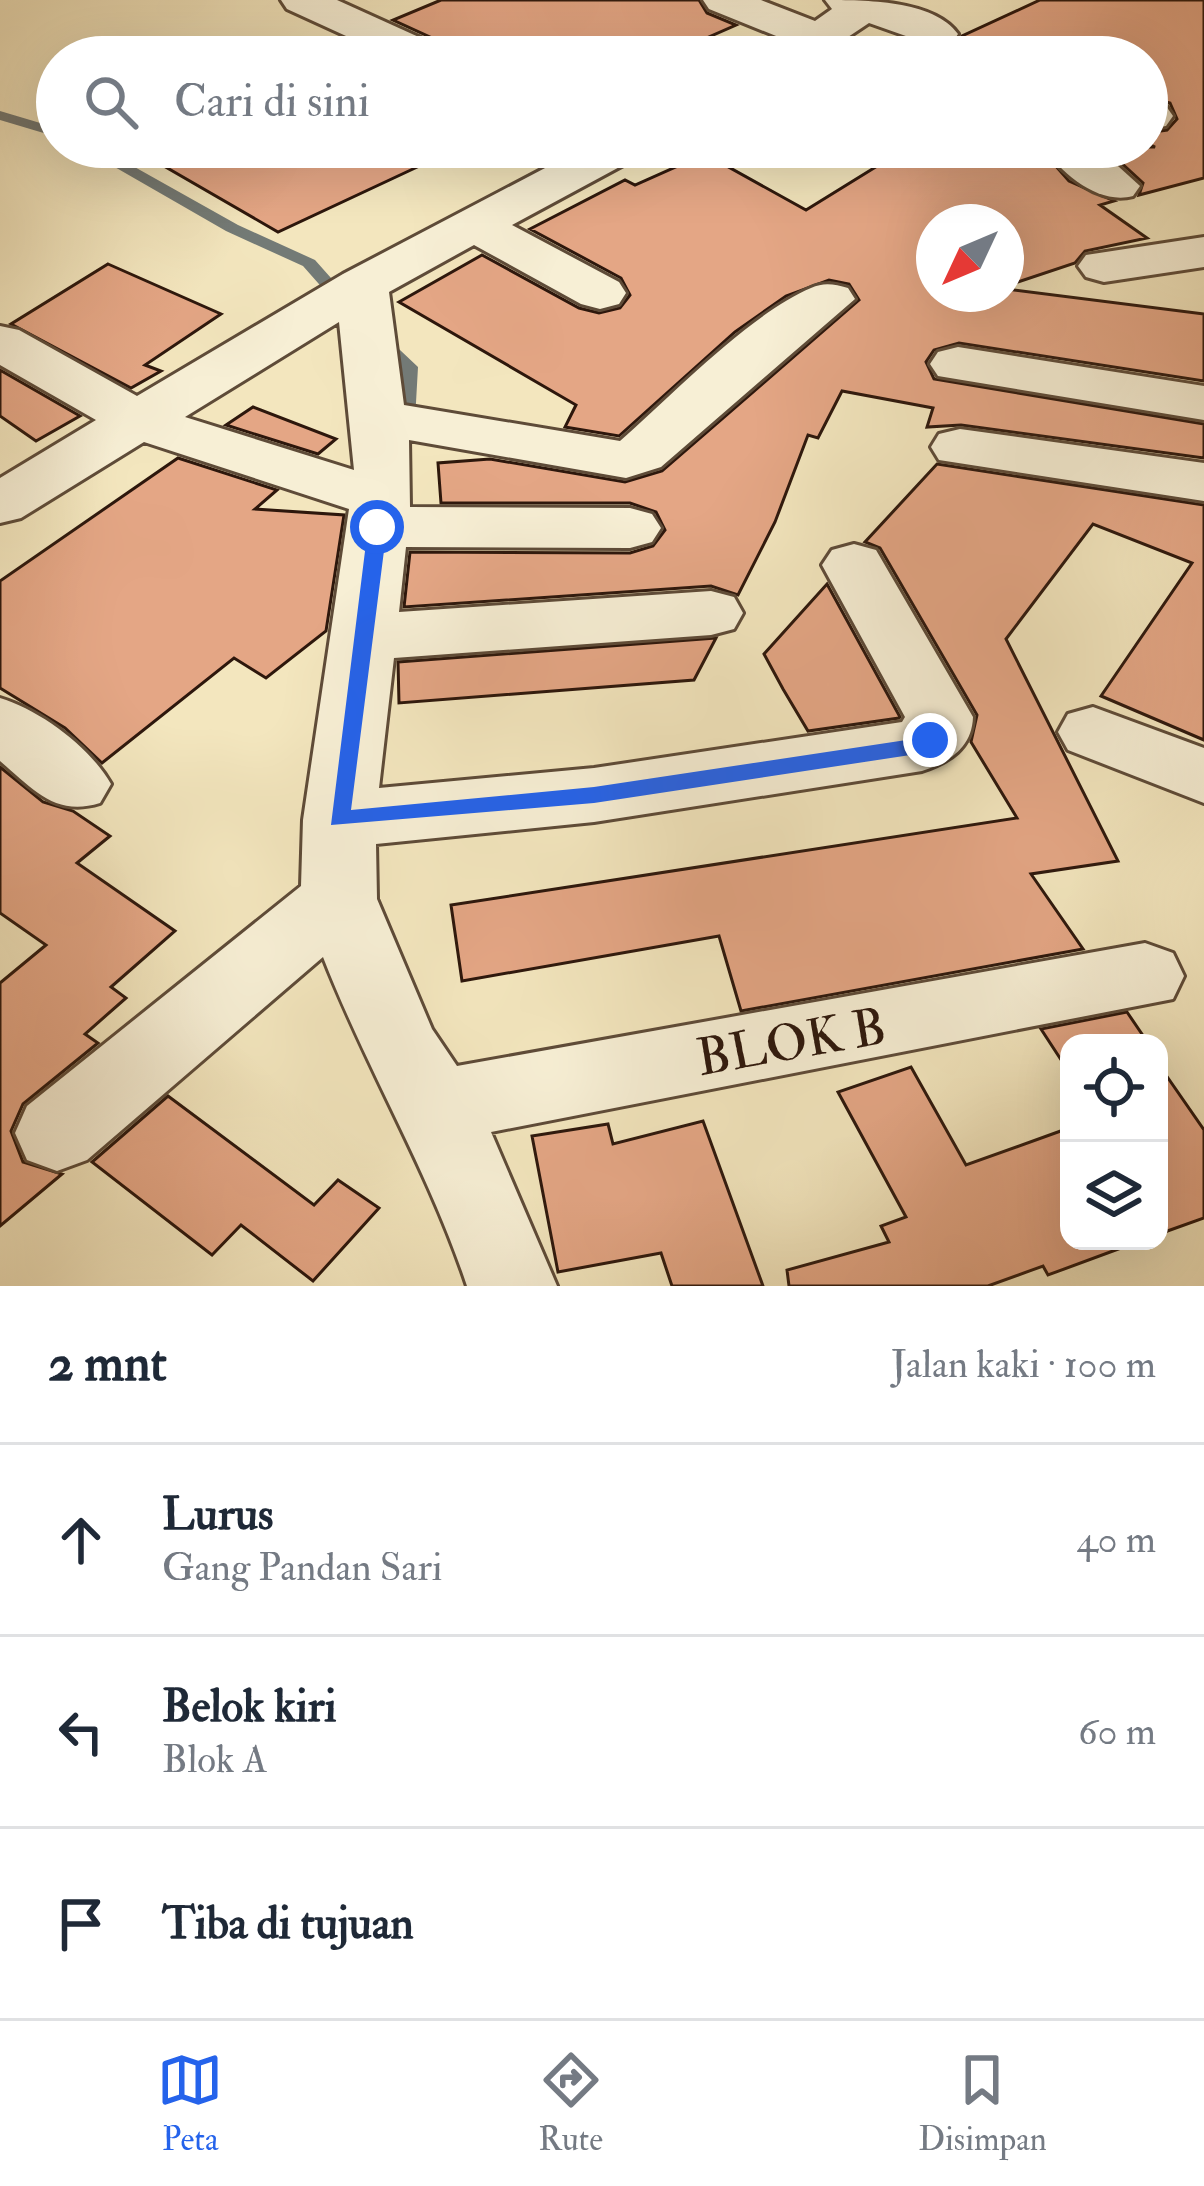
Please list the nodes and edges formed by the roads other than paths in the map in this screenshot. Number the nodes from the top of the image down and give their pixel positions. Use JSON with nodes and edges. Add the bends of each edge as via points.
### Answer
{"nodes":[{"id":1,"x":302,"y":0,"type":"edge"},
{"id":2,"x":724,"y":0,"type":"edge"},
{"id":3,"x":842,"y":20,"type":"edge"},
{"id":4,"x":382,"y":36,"type":"edge"},
{"id":5,"x":898,"y":36,"type":"edge"},
{"id":6,"x":582,"y":168,"type":"edge"},
{"id":7,"x":1093,"y":168,"type":"edge"},
{"id":8,"x":1116,"y":186,"type":"dead end"},
{"id":9,"x":476,"y":226,"type":"junction"},
{"id":10,"x":1204,"y":252,"type":"edge"},
{"id":11,"x":1104,"y":266,"type":"dead end"},
{"id":12,"x":362,"y":285,"type":"junction"},
{"id":13,"x":600,"y":293,"type":"dead end"},
{"id":14,"x":830,"y":299,"type":"dead end"},
{"id":15,"x":210,"y":339,"type":"dead end"},
{"id":16,"x":0,"y":342,"type":"edge"},
{"id":17,"x":958,"y":364,"type":"dead end"},
{"id":18,"x":1204,"y":403,"type":"edge"},
{"id":19,"x":160,"y":408,"type":"junction"},
{"id":20,"x":374,"y":417,"type":"junction"},
{"id":21,"x":961,"y":447,"type":"dead end"},
{"id":22,"x":1204,"y":482,"type":"edge"},
{"id":23,"x":0,"y":504,"type":"edge"},
{"id":24,"x":379,"y":513,"type":"junction"},
{"id":25,"x":630,"y":528,"type":"dead end"},
{"id":26,"x":854,"y":565,"type":"dead end"},
{"id":27,"x":711,"y":613,"type":"dead end"},
{"id":28,"x":363,"y":637,"type":"junction"},
{"id":29,"x":0,"y":723,"type":"edge"},
{"id":30,"x":1093,"y":732,"type":"dead end"},
{"id":31,"x":1204,"y":776,"type":"edge"},
{"id":32,"x":75,"y":784,"type":"dead end"},
{"id":33,"x":339,"y":820,"type":"junction"},
{"id":34,"x":339,"y":899,"type":"junction"},
{"id":35,"x":1145,"y":976,"type":"dead end"},
{"id":36,"x":437,"y":1106,"type":"junction"},
{"id":37,"x":57,"y":1132,"type":"dead end"},
{"id":38,"x":512,"y":1286,"type":"edge"}],
"edges":[{"from":1,"to":4,"type":"street"},
{"from":2,"to":3,"type":"street"},
{"from":3,"to":5,"type":"street"},
{"from":6,"to":9,"type":"street"},
{"from":7,"to":8,"type":"street"},
{"from":9,"to":12,"type":"street"},
{"from":9,"to":13,"type":"street"},
{"from":10,"to":11,"type":"street"},
{"from":12,"to":19,"type":"street"},
{"from":12,"to":20,"type":"street"},
{"from":14,"to":20,"type":"street","via":[[626,460]]},
{"from":15,"to":19,"type":"street","via":[[154,375]]},
{"from":16,"to":19,"type":"street"},
{"from":17,"to":18,"type":"street"},
{"from":19,"to":23,"type":"street"},
{"from":19,"to":24,"type":"street"},
{"from":20,"to":24,"type":"street","via":[[384,476]]},
{"from":21,"to":22,"type":"street"},
{"from":24,"to":25,"type":"street"},
{"from":24,"to":28,"type":"street"},
{"from":26,"to":33,"type":"street","via":[[939,717],[927,742],[594,795]]},
{"from":27,"to":28,"type":"street"},
{"from":28,"to":33,"type":"street"},
{"from":29,"to":32,"type":"street"},
{"from":30,"to":31,"type":"street"},
{"from":33,"to":34,"type":"street"},
{"from":34,"to":36,"type":"street","via":[[399,1048]]},
{"from":34,"to":37,"type":"street"},
{"from":35,"to":36,"type":"street","name":"BLOK B"},
{"from":36,"to":38,"type":"street"}]}
